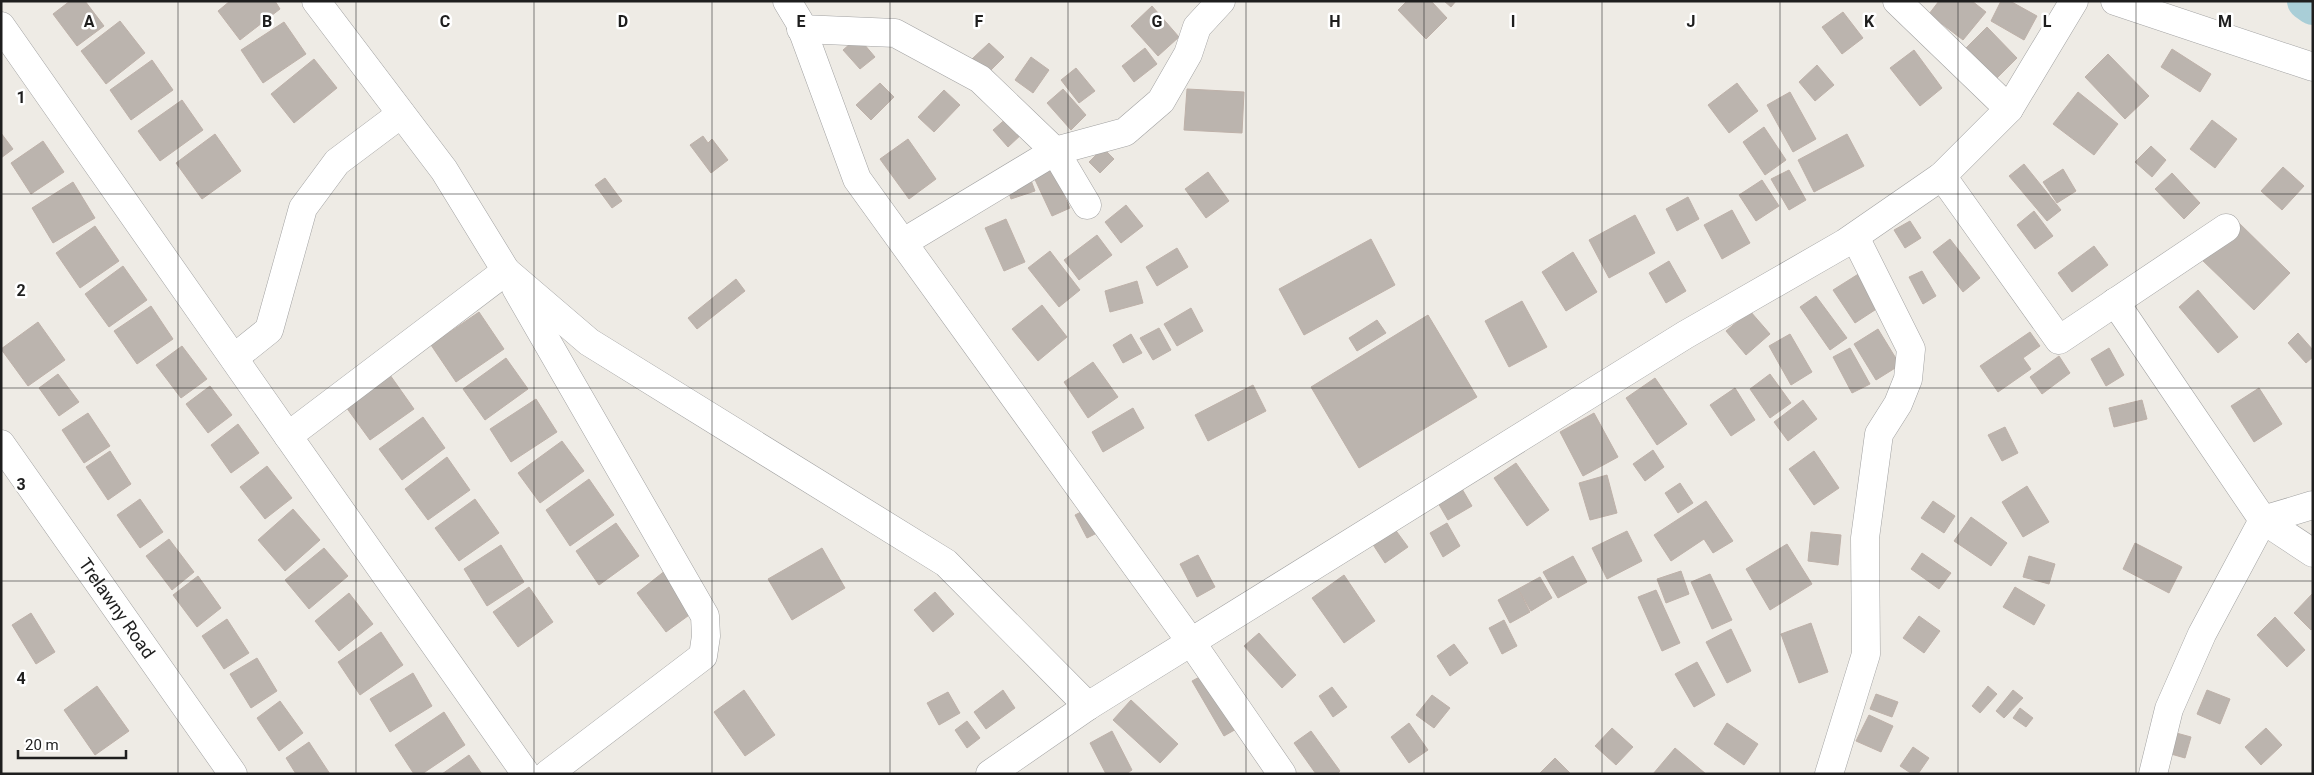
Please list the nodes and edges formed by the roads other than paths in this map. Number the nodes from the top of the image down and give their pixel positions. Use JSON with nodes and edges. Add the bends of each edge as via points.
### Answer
{"nodes":[{"id":1,"x":316,"y":1,"type":"edge"},
{"id":2,"x":787,"y":1,"type":"edge"},
{"id":3,"x":1221,"y":1,"type":"edge"},
{"id":4,"x":1897,"y":1,"type":"edge"},
{"id":5,"x":2074,"y":1,"type":"edge"},
{"id":6,"x":2116,"y":1,"type":"edge"},
{"id":7,"x":1,"y":26,"type":"edge"},
{"id":8,"x":802,"y":28,"type":"junction"},
{"id":9,"x":2313,"y":67,"type":"edge"},
{"id":10,"x":2009,"y":108,"type":"junction"},
{"id":11,"x":401,"y":114,"type":"junction"},
{"id":12,"x":1055,"y":151,"type":"junction"},
{"id":13,"x":1942,"y":176,"type":"junction"},
{"id":14,"x":1087,"y":205,"type":"dead end"},
{"id":15,"x":2226,"y":228,"type":"dead end"},
{"id":16,"x":1854,"y":237,"type":"junction"},
{"id":17,"x":904,"y":242,"type":"junction"},
{"id":18,"x":506,"y":271,"type":"junction"},
{"id":19,"x":2115,"y":302,"type":"junction"},
{"id":20,"x":234,"y":358,"type":"junction"},
{"id":21,"x":288,"y":436,"type":"junction"},
{"id":22,"x":1,"y":444,"type":"edge"},
{"id":23,"x":2313,"y":505,"type":"edge"},
{"id":24,"x":2263,"y":520,"type":"junction"},
{"id":25,"x":2313,"y":553,"type":"edge"},
{"id":26,"x":1191,"y":642,"type":"junction"},
{"id":27,"x":1088,"y":706,"type":"junction"},
{"id":28,"x":1020,"y":765,"type":"edge"},
{"id":29,"x":233,"y":774,"type":"edge"},
{"id":30,"x":526,"y":774,"type":"edge"},
{"id":31,"x":548,"y":774,"type":"edge"},
{"id":32,"x":990,"y":774,"type":"edge"},
{"id":33,"x":1282,"y":774,"type":"edge"},
{"id":34,"x":1829,"y":774,"type":"edge"},
{"id":35,"x":2153,"y":774,"type":"edge"}],
"edges":[{"from":1,"to":11,"type":"street"},
{"from":2,"to":8,"type":"street"},
{"from":3,"to":12,"type":"street","via":[[1196,27],[1188,54],[1161,101],[1125,132]]},
{"from":4,"to":10,"type":"street"},
{"from":5,"to":10,"type":"street"},
{"from":6,"to":9,"type":"street"},
{"from":7,"to":20,"type":"street"},
{"from":8,"to":12,"type":"street","via":[[895,33],[980,79]]},
{"from":8,"to":17,"type":"street","via":[[857,178]]},
{"from":10,"to":13,"type":"street"},
{"from":11,"to":18,"type":"street","via":[[444,170]]},
{"from":11,"to":20,"type":"street","via":[[338,162],[303,208],[269,330]]},
{"from":12,"to":14,"type":"street"},
{"from":12,"to":17,"type":"street"},
{"from":13,"to":16,"type":"street"},
{"from":13,"to":19,"type":"street","via":[[2059,340]]},
{"from":15,"to":19,"type":"street"},
{"from":16,"to":26,"type":"street","via":[[1685,335]]},
{"from":16,"to":34,"type":"street","via":[[1910,349],[1908,378],[1898,404],[1879,434],[1865,538],[1866,654]]},
{"from":17,"to":26,"type":"street"},
{"from":18,"to":21,"type":"street"},
{"from":18,"to":27,"type":"street","via":[[589,342],[946,564]]},
{"from":18,"to":31,"type":"street","via":[[704,616],[706,636],[703,656]]},
{"from":19,"to":24,"type":"street"},
{"from":20,"to":21,"type":"street"},
{"from":21,"to":30,"type":"street"},
{"from":22,"to":29,"type":"street","name":"Trelawny Road"},
{"from":23,"to":24,"type":"street"},
{"from":24,"to":25,"type":"street"},
{"from":24,"to":35,"type":"street","via":[[2202,634],[2169,709]]},
{"from":26,"to":27,"type":"street"},
{"from":26,"to":33,"type":"street"},
{"from":27,"to":28,"type":"street"},
{"from":28,"to":32,"type":"street"}]}
